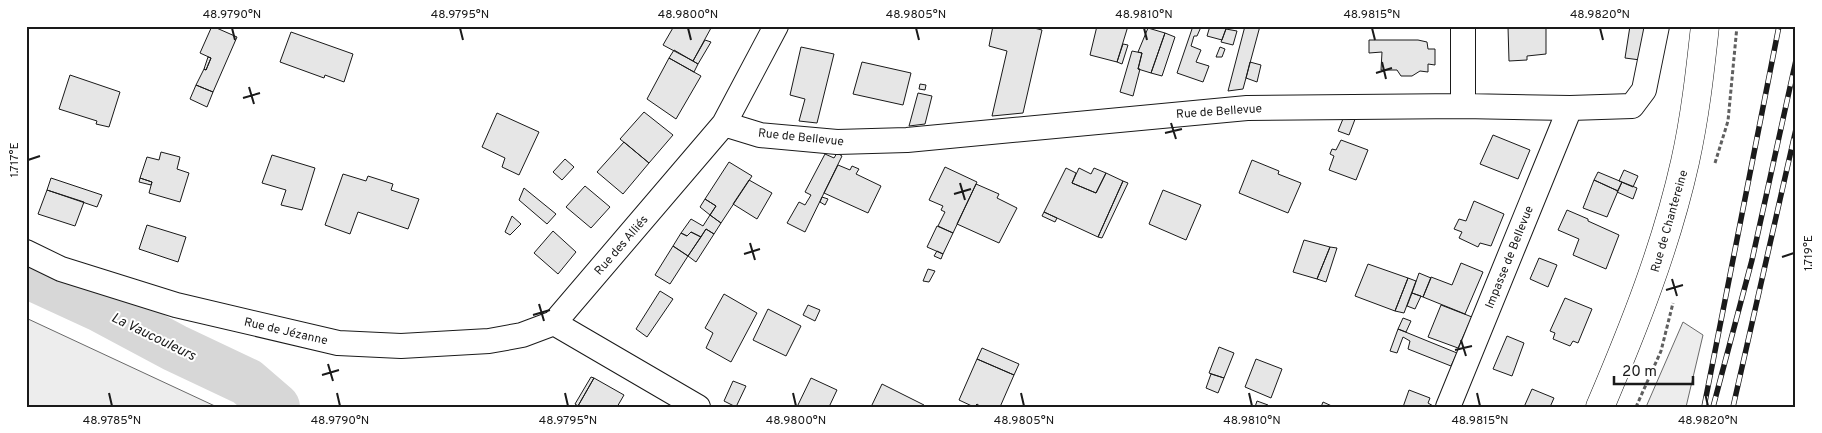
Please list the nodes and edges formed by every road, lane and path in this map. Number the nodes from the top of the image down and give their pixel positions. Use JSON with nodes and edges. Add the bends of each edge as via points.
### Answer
{"nodes":[{"id":1,"x":776,"y":26,"type":"edge"},
{"id":2,"x":1463,"y":26,"type":"edge"},
{"id":3,"x":1657,"y":26,"type":"edge"},
{"id":4,"x":1705,"y":26,"type":"edge"},
{"id":5,"x":1464,"y":106,"type":"junction"},
{"id":6,"x":1570,"y":108,"type":"junction"},
{"id":7,"x":724,"y":124,"type":"junction"},
{"id":8,"x":26,"y":252,"type":"edge"},
{"id":9,"x":554,"y":323,"type":"junction"},
{"id":10,"x":698,"y":407,"type":"edge"},
{"id":11,"x":1448,"y":407,"type":"edge"},
{"id":12,"x":1600,"y":407,"type":"edge"}],
"edges":[{"from":1,"to":7,"type":"street","name":"Rue des Alliés"},
{"from":2,"to":5,"type":"street"},
{"from":3,"to":6,"type":"street","name":"Rue de Bellevue","via":[[1644,90],[1632,106]]},
{"from":4,"to":12,"type":"main road","name":"Rue de Chantereine","via":[[1686,161],[1671,217],[1652,278]]},
{"from":5,"to":6,"type":"street","name":"Rue de Bellevue"},
{"from":5,"to":7,"type":"street","name":"Rue de Bellevue","via":[[1246,108],[908,140],[836,142],[760,135]]},
{"from":6,"to":11,"type":"street","name":"Impasse de Bellevue"},
{"from":7,"to":9,"type":"street","name":"Rue des Alliés"},
{"from":8,"to":9,"type":"street","name":"Rue de Jézanne","via":[[61,269],[176,305],[338,343],[401,346],[489,341],[522,335]]},
{"from":9,"to":10,"type":"street"}]}
